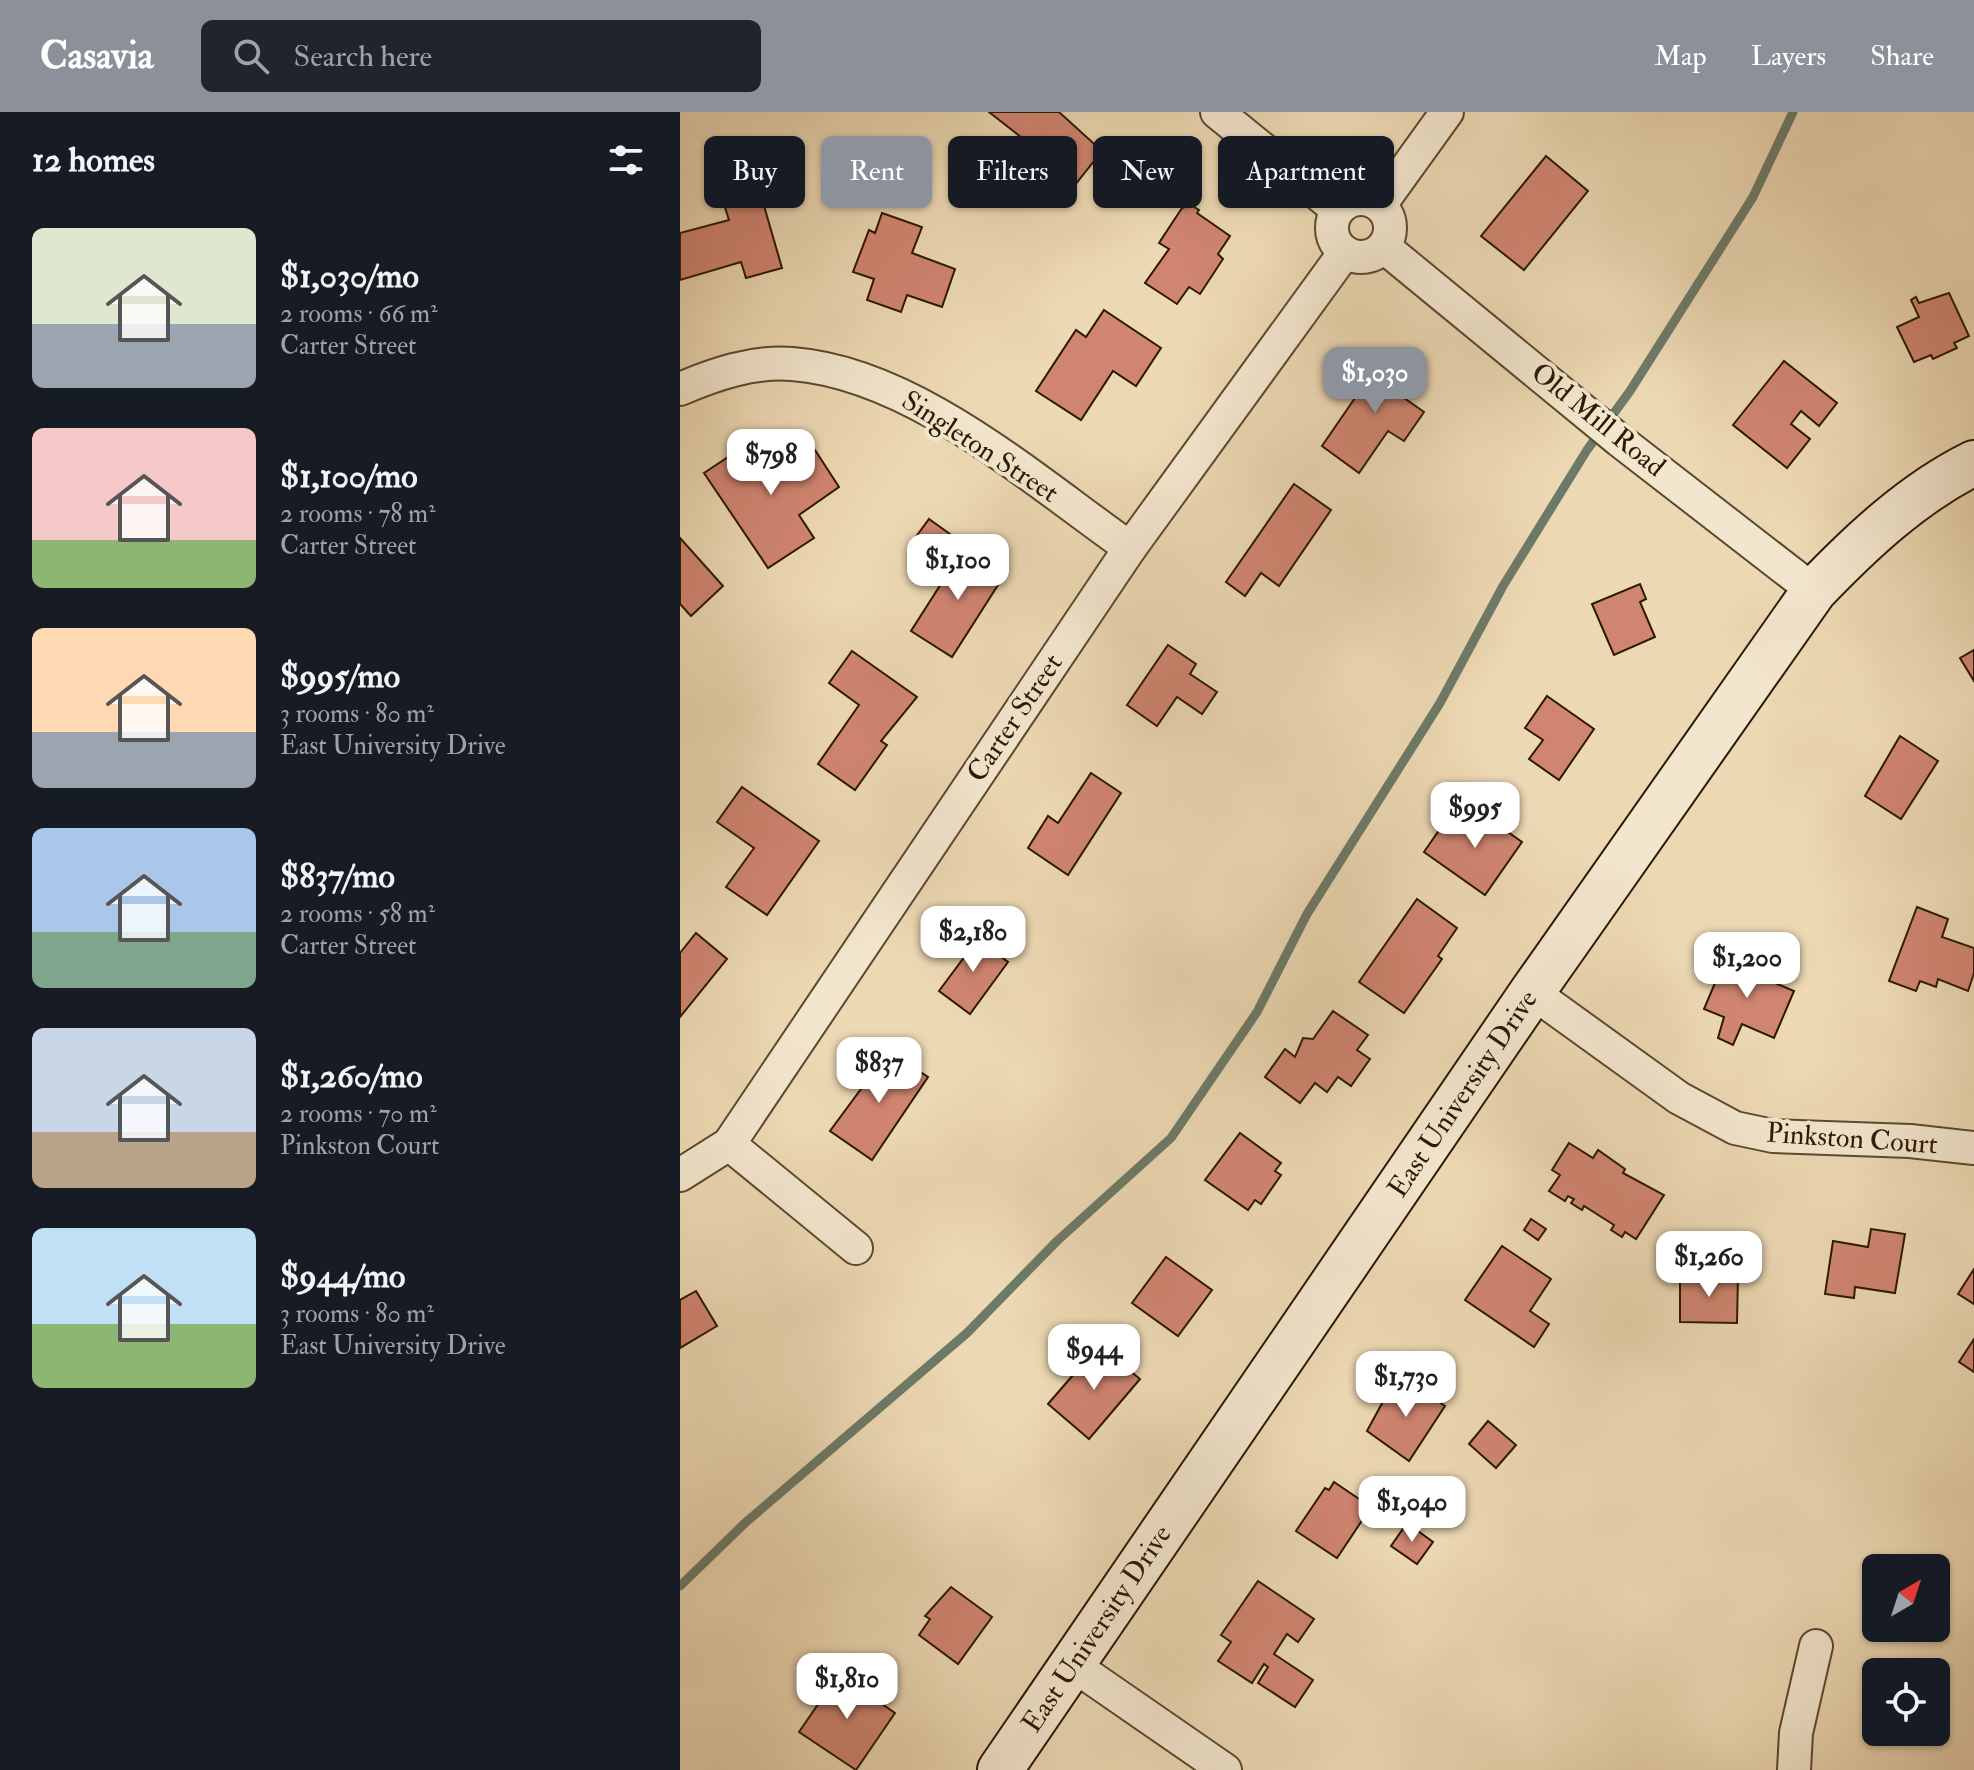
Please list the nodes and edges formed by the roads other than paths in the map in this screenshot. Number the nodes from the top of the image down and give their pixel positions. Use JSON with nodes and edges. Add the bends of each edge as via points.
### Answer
{"nodes":[{"id":1,"x":1217,"y":112,"type":"edge"},
{"id":2,"x":1447,"y":112,"type":"edge"},
{"id":3,"x":1394,"y":186,"type":"edge"},
{"id":4,"x":1341,"y":208,"type":"edge"},
{"id":5,"x":1382,"y":208,"type":"edge"},
{"id":6,"x":1338,"y":210,"type":"junction"},
{"id":7,"x":1384,"y":247,"type":"junction"},
{"id":8,"x":1345,"y":252,"type":"junction"},
{"id":9,"x":680,"y":389,"type":"edge"},
{"id":10,"x":1974,"y":463,"type":"edge"},
{"id":11,"x":1130,"y":548,"type":"junction"},
{"id":12,"x":1814,"y":591,"type":"junction"},
{"id":13,"x":1532,"y":992,"type":"junction"},
{"id":14,"x":729,"y":1144,"type":"junction"},
{"id":15,"x":1974,"y":1148,"type":"edge"},
{"id":16,"x":680,"y":1175,"type":"edge"},
{"id":17,"x":856,"y":1248,"type":"dead end"},
{"id":18,"x":1816,"y":1646,"type":"dead end"},
{"id":19,"x":1073,"y":1665,"type":"junction"},
{"id":20,"x":1000,"y":1770,"type":"edge"},
{"id":21,"x":1225,"y":1770,"type":"edge"},
{"id":22,"x":1794,"y":1770,"type":"edge"}],
"edges":[{"from":1,"to":6,"type":"street"},
{"from":2,"to":3,"type":"street"},
{"from":4,"to":6,"type":"street"},
{"from":5,"to":7,"type":"street","via":[[1390,220]]},
{"from":6,"to":8,"type":"street","via":[[1333,237]]},
{"from":7,"to":8,"type":"street","via":[[1361,257]]},
{"from":7,"to":12,"type":"street","name":"Old Mill Road"},
{"from":8,"to":11,"type":"street","name":"Carter Street"},
{"from":9,"to":11,"type":"street","name":"Singleton Street","via":[[723,371],[790,364],[855,375],[943,417]]},
{"from":10,"to":12,"type":"main road","name":"East University Drive","via":[[1910,503]]},
{"from":11,"to":14,"type":"street","name":"Carter Street"},
{"from":12,"to":13,"type":"main road","name":"East University Drive"},
{"from":13,"to":15,"type":"street","name":"Pinkston Court","via":[[1679,1098],[1735,1128],[1773,1136]]},
{"from":13,"to":19,"type":"main road","name":"East University Drive"},
{"from":14,"to":16,"type":"street","name":"Carter Street"},
{"from":14,"to":17,"type":"street"},
{"from":18,"to":22,"type":"street","via":[[1796,1733]]},
{"from":19,"to":20,"type":"main road","name":"East University Drive"},
{"from":19,"to":21,"type":"street"}]}
